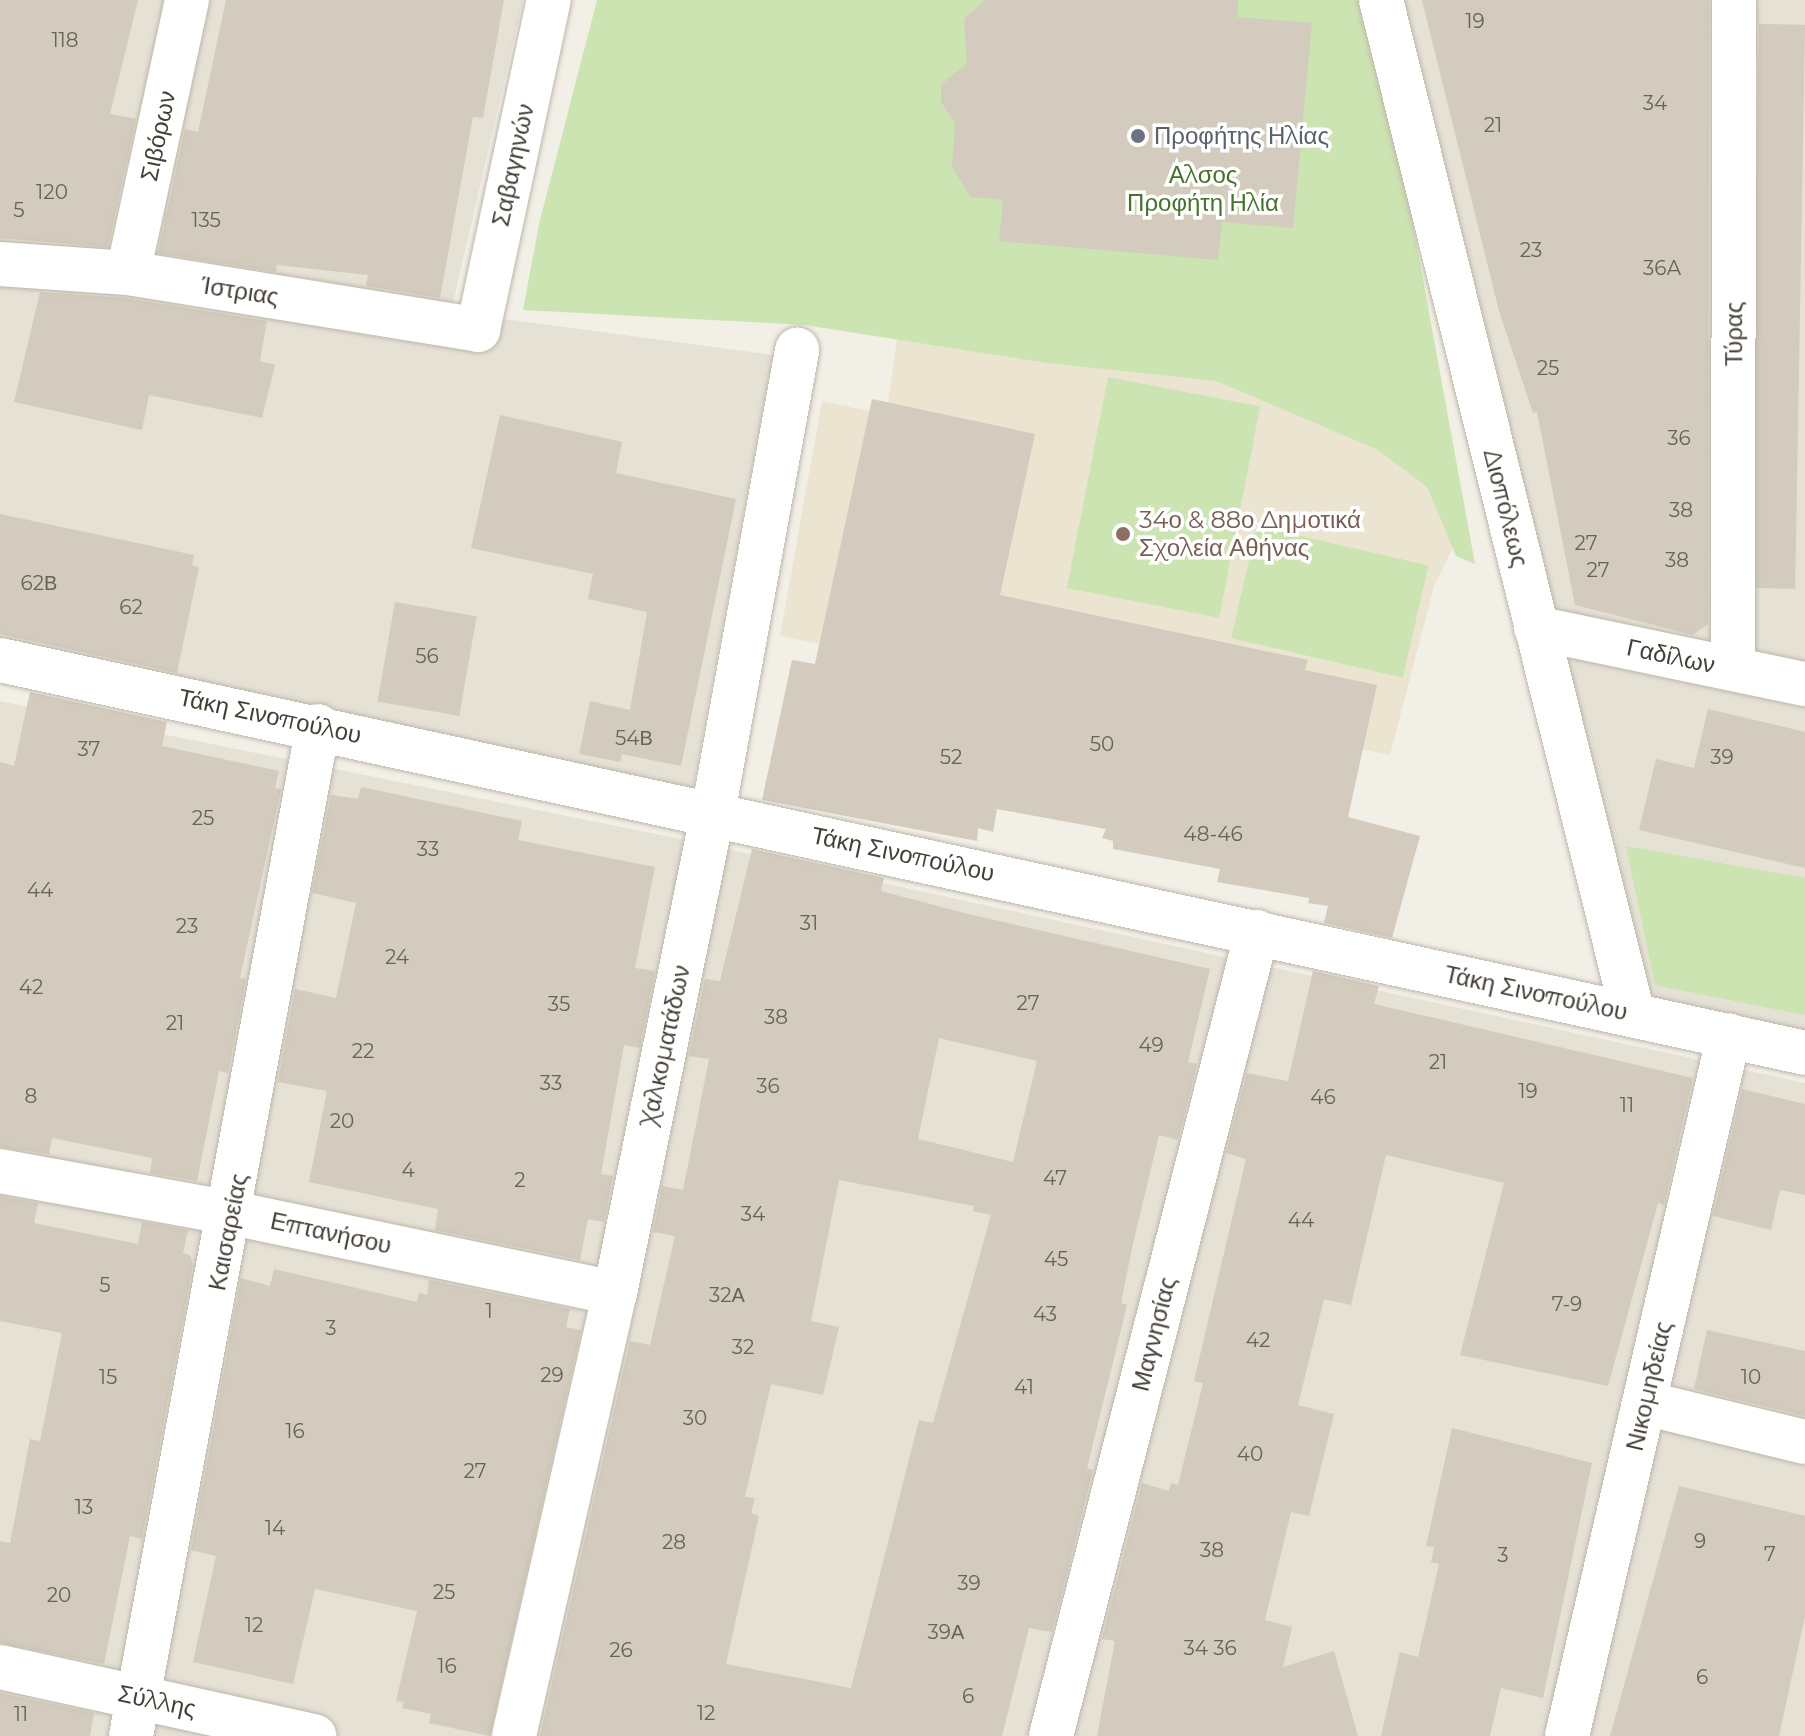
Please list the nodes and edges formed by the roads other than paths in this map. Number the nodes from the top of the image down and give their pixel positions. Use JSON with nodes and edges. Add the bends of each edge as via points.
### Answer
{"nodes":[{"id":1,"x":187,"y":0,"type":"edge"},
{"id":2,"x":549,"y":0,"type":"edge"},
{"id":3,"x":1381,"y":0,"type":"edge"},
{"id":4,"x":1734,"y":0,"type":"edge"},
{"id":5,"x":0,"y":264,"type":"edge"},
{"id":6,"x":128,"y":273,"type":"junction"},
{"id":7,"x":478,"y":330,"type":"joint"},
{"id":8,"x":797,"y":350,"type":"dead end"},
{"id":9,"x":1536,"y":628,"type":"junction"},
{"id":10,"x":0,"y":660,"type":"edge"},
{"id":11,"x":1733,"y":669,"type":"junction"},
{"id":12,"x":1805,"y":684,"type":"edge"},
{"id":13,"x":318,"y":726,"type":"junction"},
{"id":14,"x":713,"y":813,"type":"junction"},
{"id":15,"x":1257,"y":932,"type":"junction"},
{"id":16,"x":1633,"y":1015,"type":"junction"},
{"id":17,"x":1729,"y":1035,"type":"junction"},
{"id":18,"x":1805,"y":1053,"type":"edge"},
{"id":19,"x":0,"y":1171,"type":"edge"},
{"id":20,"x":232,"y":1213,"type":"junction"},
{"id":21,"x":615,"y":1293,"type":"junction"},
{"id":22,"x":1645,"y":1403,"type":"junction"},
{"id":23,"x":1805,"y":1442,"type":"edge"},
{"id":24,"x":0,"y":1667,"type":"edge"},
{"id":25,"x":135,"y":1717,"type":"edge"},
{"id":26,"x":315,"y":1736,"type":"edge"},
{"id":27,"x":514,"y":1736,"type":"edge"},
{"id":28,"x":1051,"y":1736,"type":"edge"},
{"id":29,"x":1567,"y":1736,"type":"edge"}],
"edges":[{"from":1,"to":6,"type":"street","name":"Σιβόρων"},
{"from":2,"to":7,"type":"street","name":"Σαβαγηνών"},
{"from":3,"to":9,"type":"street","name":"Διοπόλεως"},
{"from":4,"to":11,"type":"street","name":"Τύρας"},
{"from":5,"to":6,"type":"street","name":"Ίστριας"},
{"from":6,"to":7,"type":"street","name":"Ίστριας"},
{"from":8,"to":14,"type":"street","name":"Χαλκοματάδων"},
{"from":9,"to":11,"type":"street","name":"Γαδίλων"},
{"from":9,"to":16,"type":"street","name":"Διοπόλεως"},
{"from":10,"to":13,"type":"street","name":"Τάκη Σινοπούλου"},
{"from":11,"to":12,"type":"street","name":"Γαδίλων"},
{"from":13,"to":14,"type":"street","name":"Τάκη Σινοπούλου"},
{"from":13,"to":20,"type":"street","name":"Καισαρείας"},
{"from":14,"to":15,"type":"street","name":"Τάκη Σινοπούλου"},
{"from":14,"to":21,"type":"street","name":"Χαλκοματάδων"},
{"from":15,"to":16,"type":"street","name":"Τάκη Σινοπούλου"},
{"from":15,"to":28,"type":"street","name":"Μαγνησίας"},
{"from":16,"to":17,"type":"street","name":"Τάκη Σινοπούλου"},
{"from":17,"to":18,"type":"street","name":"Τάκη Σινοπούλου"},
{"from":17,"to":22,"type":"street","name":"Νικομηδείας"},
{"from":19,"to":20,"type":"street","name":"Επτανήσου"},
{"from":20,"to":21,"type":"street","name":"Επτανήσου"},
{"from":20,"to":25,"type":"street","name":"Καισαρείας"},
{"from":21,"to":27,"type":"street","name":"Χαλκοματάδων"},
{"from":22,"to":23,"type":"street"},
{"from":22,"to":29,"type":"street","name":"Νικομηδείας"},
{"from":24,"to":25,"type":"street","name":"Σύλλης"},
{"from":25,"to":26,"type":"street","name":"Σύλλης"}]}
